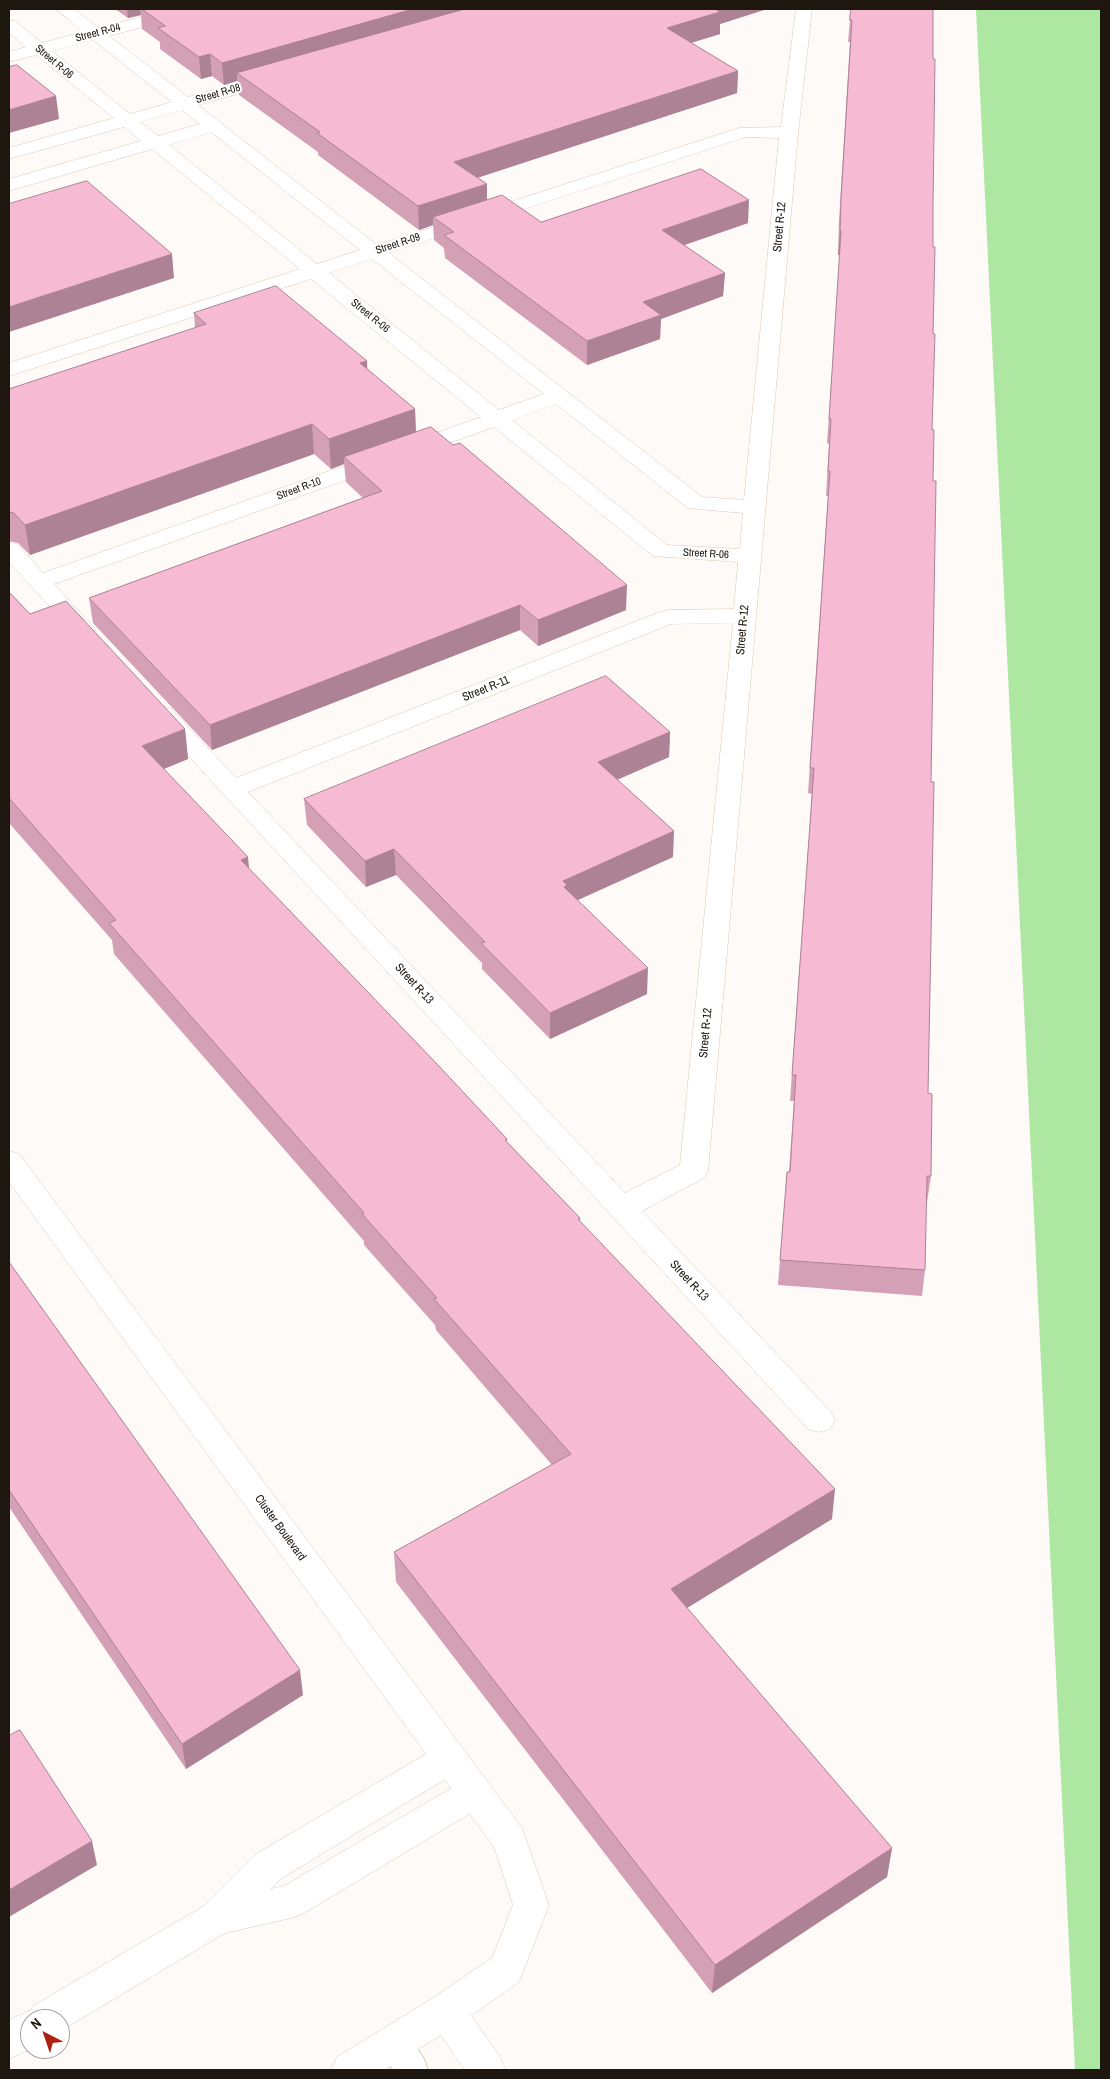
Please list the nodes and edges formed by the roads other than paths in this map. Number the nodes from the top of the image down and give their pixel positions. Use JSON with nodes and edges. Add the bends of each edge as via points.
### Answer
{"nodes":[{"id":1,"x":64,"y":9,"type":"edge"},
{"id":2,"x":188,"y":9,"type":"edge"},
{"id":3,"x":804,"y":9,"type":"edge"},
{"id":4,"x":9,"y":25,"type":"edge"},
{"id":5,"x":96,"y":34,"type":"junction"},
{"id":6,"x":39,"y":49,"type":"junction"},
{"id":7,"x":9,"y":58,"type":"edge"},
{"id":8,"x":288,"y":74,"type":"edge"},
{"id":9,"x":185,"y":104,"type":"junction"},
{"id":10,"x":125,"y":120,"type":"junction"},
{"id":11,"x":214,"y":126,"type":"junction"},
{"id":12,"x":789,"y":133,"type":"junction"},
{"id":13,"x":155,"y":143,"type":"junction"},
{"id":14,"x":9,"y":154,"type":"edge"},
{"id":15,"x":9,"y":185,"type":"edge"},
{"id":16,"x":374,"y":252,"type":"junction"},
{"id":17,"x":314,"y":271,"type":"junction"},
{"id":18,"x":9,"y":370,"type":"edge"},
{"id":19,"x":559,"y":396,"type":"junction"},
{"id":20,"x":497,"y":418,"type":"junction"},
{"id":21,"x":754,"y":508,"type":"junction"},
{"id":22,"x":9,"y":549,"type":"edge"},
{"id":23,"x":750,"y":556,"type":"junction"},
{"id":24,"x":40,"y":582,"type":"junction"},
{"id":25,"x":745,"y":616,"type":"junction"},
{"id":26,"x":99,"y":646,"type":"edge"},
{"id":27,"x":146,"y":696,"type":"edge"},
{"id":28,"x":232,"y":789,"type":"junction"},
{"id":29,"x":9,"y":1161,"type":"edge"},
{"id":30,"x":622,"y":1208,"type":"junction"},
{"id":31,"x":819,"y":1420,"type":"dead end"},
{"id":32,"x":450,"y":1758,"type":"junction"},
{"id":33,"x":474,"y":1793,"type":"junction"},
{"id":34,"x":217,"y":1918,"type":"junction"},
{"id":35,"x":63,"y":2009,"type":"edge"},
{"id":36,"x":446,"y":2011,"type":"junction"},
{"id":37,"x":20,"y":2034,"type":"edge"},
{"id":38,"x":9,"y":2041,"type":"edge"},
{"id":39,"x":403,"y":2056,"type":"edge"},
{"id":40,"x":350,"y":2070,"type":"edge"},
{"id":41,"x":487,"y":2070,"type":"edge"}],
"edges":[{"from":1,"to":5,"type":"street"},
{"from":2,"to":5,"type":"street","name":"Street R-04"},
{"from":3,"to":12,"type":"street","name":"Street R-12"},
{"from":4,"to":6,"type":"street","name":"Street R-06"},
{"from":5,"to":6,"type":"street","name":"Street R-04"},
{"from":5,"to":9,"type":"street"},
{"from":6,"to":7,"type":"street","name":"Street R-04"},
{"from":6,"to":10,"type":"street","name":"Street R-06"},
{"from":8,"to":9,"type":"street","name":"Street R-08"},
{"from":9,"to":10,"type":"street","name":"Street R-08"},
{"from":9,"to":11,"type":"street"},
{"from":10,"to":13,"type":"street","name":"Street R-06"},
{"from":10,"to":14,"type":"street","name":"Street R-08"},
{"from":11,"to":13,"type":"street"},
{"from":11,"to":16,"type":"street"},
{"from":12,"to":16,"type":"street","name":"Street R-09","via":[[745,132]]},
{"from":12,"to":21,"type":"street","name":"Street R-12"},
{"from":13,"to":15,"type":"street"},
{"from":13,"to":17,"type":"street","name":"Street R-06"},
{"from":16,"to":17,"type":"street","name":"Street R-09"},
{"from":16,"to":19,"type":"street"},
{"from":17,"to":18,"type":"street","name":"Street R-09"},
{"from":17,"to":20,"type":"street","name":"Street R-06"},
{"from":19,"to":20,"type":"street","name":"Street R-10"},
{"from":19,"to":21,"type":"street","via":[[696,503]]},
{"from":20,"to":23,"type":"street","name":"Street R-06","via":[[661,551]]},
{"from":20,"to":24,"type":"street","name":"Street R-10"},
{"from":21,"to":23,"type":"street","name":"Street R-12"},
{"from":22,"to":24,"type":"street"},
{"from":23,"to":25,"type":"street","name":"Street R-12"},
{"from":24,"to":26,"type":"street"},
{"from":25,"to":28,"type":"street","name":"Street R-11","via":[[668,616]]},
{"from":25,"to":30,"type":"street","name":"Street R-12","via":[[694,1171]]},
{"from":27,"to":28,"type":"street","name":"Street R-13"},
{"from":28,"to":30,"type":"street","name":"Street R-13"},
{"from":29,"to":32,"type":"street","name":"Cluster Boulevard"},
{"from":30,"to":31,"type":"street","name":"Street R-13"},
{"from":32,"to":33,"type":"street","name":"Cluster Boulevard"},
{"from":32,"to":34,"type":"street","via":[[269,1866]]},
{"from":33,"to":34,"type":"street","via":[[291,1901]]},
{"from":33,"to":36,"type":"street","name":"Cluster Boulevard","via":[[509,1839],[531,1905],[506,1970]]},
{"from":34,"to":35,"type":"street"},
{"from":36,"to":39,"type":"street"},
{"from":36,"to":41,"type":"street"},
{"from":37,"to":38,"type":"street"},
{"from":39,"to":40,"type":"street"}]}
